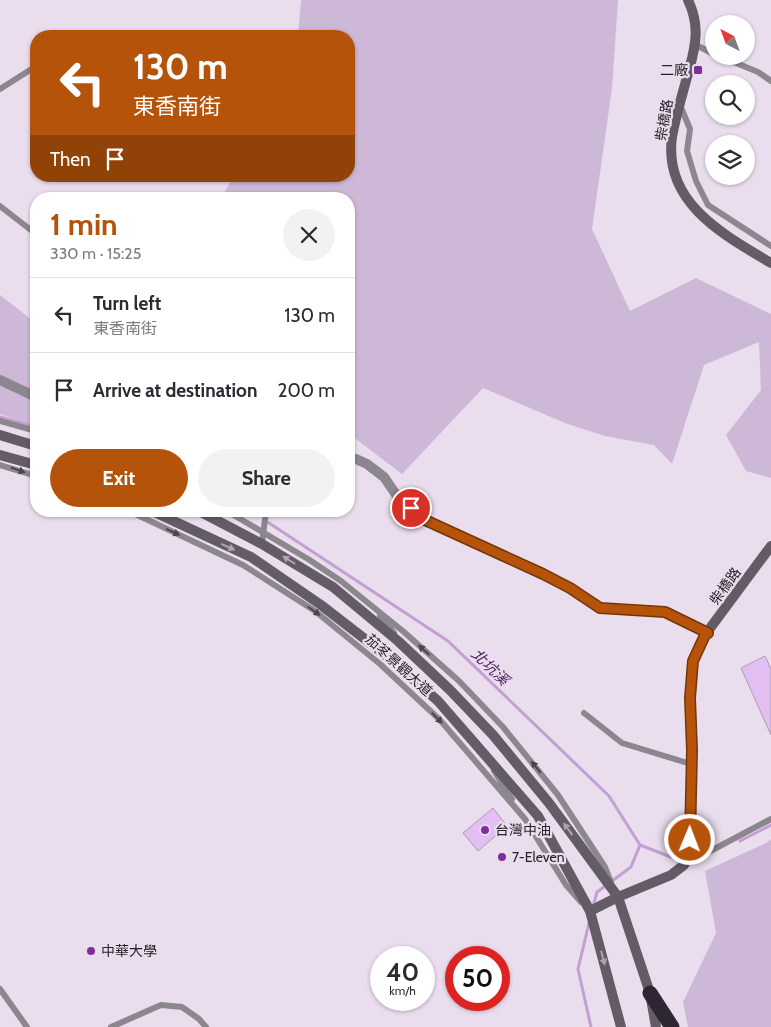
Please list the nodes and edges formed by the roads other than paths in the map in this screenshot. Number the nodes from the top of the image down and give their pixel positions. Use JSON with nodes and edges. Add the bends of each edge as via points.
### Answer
{"nodes":[{"id":1,"x":688,"y":0,"type":"edge"},
{"id":2,"x":696,"y":45,"type":"junction"},
{"id":3,"x":705,"y":50,"type":"edge"},
{"id":4,"x":741,"y":65,"type":"edge"},
{"id":5,"x":30,"y":70,"type":"dead end"},
{"id":6,"x":771,"y":81,"type":"edge"},
{"id":7,"x":0,"y":89,"type":"edge"},
{"id":8,"x":680,"y":105,"type":"junction"},
{"id":9,"x":0,"y":206,"type":"edge"},
{"id":10,"x":30,"y":229,"type":"edge"},
{"id":11,"x":771,"y":246,"type":"edge"},
{"id":12,"x":771,"y":264,"type":"edge"},
{"id":13,"x":0,"y":380,"type":"edge"},
{"id":14,"x":30,"y":394,"type":"edge"},
{"id":15,"x":0,"y":421,"type":"edge"},
{"id":16,"x":30,"y":429,"type":"edge"},
{"id":17,"x":0,"y":435,"type":"edge"},
{"id":18,"x":30,"y":444,"type":"edge"},
{"id":19,"x":0,"y":455,"type":"edge"},
{"id":20,"x":355,"y":459,"type":"edge"},
{"id":21,"x":30,"y":463,"type":"edge"},
{"id":22,"x":0,"y":465,"type":"edge"},
{"id":23,"x":30,"y":474,"type":"edge"},
{"id":24,"x":142,"y":517,"type":"edge"},
{"id":25,"x":165,"y":517,"type":"edge"},
{"id":26,"x":213,"y":517,"type":"edge"},
{"id":27,"x":234,"y":517,"type":"edge"},
{"id":28,"x":265,"y":517,"type":"edge"},
{"id":29,"x":263,"y":538,"type":"junction"},
{"id":30,"x":771,"y":546,"type":"edge"},
{"id":31,"x":251,"y":557,"type":"junction"},
{"id":32,"x":243,"y":565,"type":"junction"},
{"id":33,"x":370,"y":604,"type":"junction"},
{"id":34,"x":708,"y":633,"type":"junction"},
{"id":35,"x":409,"y":652,"type":"junction"},
{"id":36,"x":584,"y":714,"type":"dead end"},
{"id":37,"x":477,"y":745,"type":"junction"},
{"id":38,"x":691,"y":764,"type":"junction"},
{"id":39,"x":525,"y":819,"type":"junction"},
{"id":40,"x":771,"y":819,"type":"edge"},
{"id":41,"x":684,"y":865,"type":"junction"},
{"id":42,"x":618,"y":897,"type":"junction"},
{"id":43,"x":590,"y":911,"type":"junction"},
{"id":44,"x":0,"y":989,"type":"edge"},
{"id":45,"x":650,"y":993,"type":"junction"},
{"id":46,"x":27,"y":1027,"type":"edge"},
{"id":47,"x":111,"y":1027,"type":"edge"},
{"id":48,"x":206,"y":1027,"type":"edge"},
{"id":49,"x":621,"y":1027,"type":"edge"},
{"id":50,"x":656,"y":1027,"type":"edge"},
{"id":51,"x":672,"y":1027,"type":"edge"}],
"edges":[{"from":1,"to":2,"type":"street","name":"柴橋路","via":[[694,14]]},
{"from":2,"to":3,"type":"lane"},
{"from":2,"to":8,"type":"street","name":"柴橋路"},
{"from":4,"to":6,"type":"lane"},
{"from":5,"to":7,"type":"lane"},
{"from":8,"to":11,"type":"lane","via":[[690,129],[687,151],[708,205]]},
{"from":8,"to":12,"type":"street","name":"柴橋路","via":[[672,138],[673,167],[684,196],[709,224]]},
{"from":9,"to":10,"type":"lane"},
{"from":13,"to":14,"type":"street"},
{"from":15,"to":16,"type":"lane"},
{"from":17,"to":18,"type":"street"},
{"from":19,"to":21,"type":"street"},
{"from":20,"to":34,"type":"street","via":[[384,477],[397,496],[425,520],[543,574],[600,608],[665,612]]},
{"from":22,"to":23,"type":"lane","one_way":true},
{"from":24,"to":32,"type":"lane","name":"茄苳景觀大道","one_way":true},
{"from":25,"to":31,"type":"street","name":"茄苳景觀大道","one_way":true},
{"from":26,"to":29,"type":"street","name":"茄苳景觀大道"},
{"from":27,"to":29,"type":"lane","name":"茄苳景觀大道"},
{"from":28,"to":29,"type":"lane"},
{"from":29,"to":33,"type":"lane","name":"茄苳景觀大道","via":[[341,581]]},
{"from":35,"to":29,"type":"street","name":"茄苳景觀大道","one_way":true,"via":[[332,587]]},
{"from":30,"to":34,"type":"street","name":"柴橋路"},
{"from":31,"to":32,"type":"lane"},
{"from":31,"to":37,"type":"street","name":"茄苳景觀大道","via":[[388,657],[438,701]]},
{"from":32,"to":39,"type":"lane","name":"茄苳景觀大道","one_way":true,"via":[[315,611],[380,664],[440,720]]},
{"from":33,"to":35,"type":"lane"},
{"from":42,"to":33,"type":"lane","name":"茄苳景觀大道","one_way":true,"via":[[605,867],[558,795],[503,727],[458,681]]},
{"from":34,"to":38,"type":"street","name":"柴橋路","via":[[693,661]]},
{"from":42,"to":35,"type":"street","name":"茄苳景觀大道","one_way":true,"via":[[549,803],[492,735]]},
{"from":36,"to":38,"type":"lane","via":[[622,743]]},
{"from":37,"to":39,"type":"lane"},
{"from":37,"to":43,"type":"street","name":"茄苳景觀大道","via":[[538,816]]},
{"from":38,"to":41,"type":"street","name":"柴橋路","via":[[690,840]]},
{"from":39,"to":43,"type":"lane","name":"茄苳景觀大道","via":[[566,885]]},
{"from":40,"to":41,"type":"lane"},
{"from":41,"to":42,"type":"street"},
{"from":42,"to":43,"type":"street"},
{"from":42,"to":45,"type":"street","name":"茄苳景觀大道"},
{"from":43,"to":49,"type":"street","name":"茄苳景觀大道","one_way":true},
{"from":44,"to":46,"type":"lane"},
{"from":45,"to":50,"type":"street","name":"茄苳景觀大道"},
{"from":45,"to":51,"type":"highway"},
{"from":47,"to":48,"type":"lane","via":[[161,1005],[182,1007]]}]}
